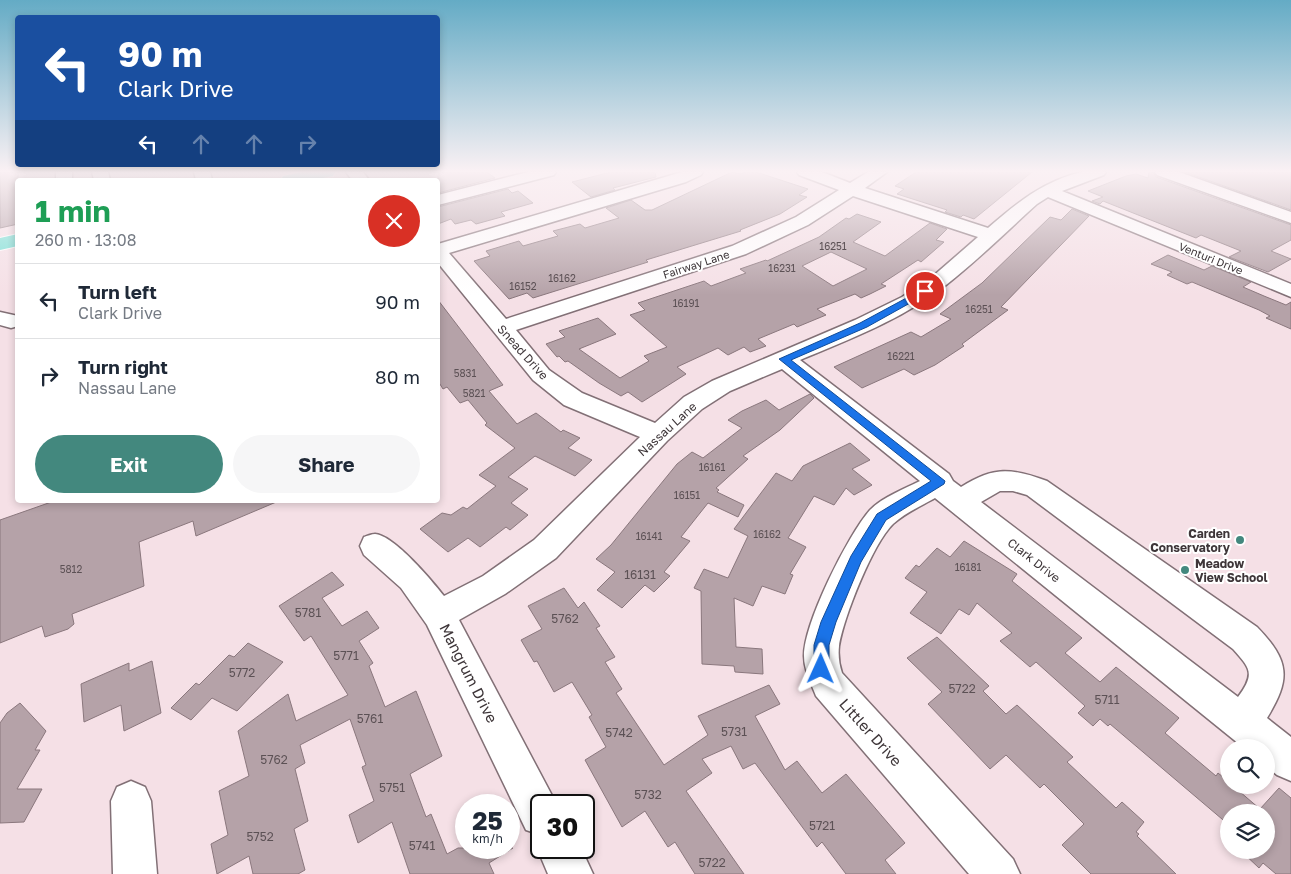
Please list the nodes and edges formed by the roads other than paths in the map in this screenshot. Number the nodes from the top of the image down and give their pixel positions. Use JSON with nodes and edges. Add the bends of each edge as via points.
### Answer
{"nodes":[{"id":1,"x":565,"y":213,"type":"edge"},
{"id":2,"x":814,"y":213,"type":"edge"},
{"id":3,"x":921,"y":213,"type":"edge"},
{"id":4,"x":1016,"y":213,"type":"edge"},
{"id":5,"x":1100,"y":213,"type":"edge"},
{"id":6,"x":1276,"y":213,"type":"edge"},
{"id":7,"x":1291,"y":218,"type":"edge"},
{"id":8,"x":990,"y":236,"type":"junction"},
{"id":9,"x":15,"y":241,"type":"edge"},
{"id":10,"x":0,"y":244,"type":"edge"},
{"id":11,"x":440,"y":249,"type":"edge"},
{"id":12,"x":440,"y":253,"type":"edge"},
{"id":13,"x":1291,"y":291,"type":"edge"},
{"id":14,"x":500,"y":328,"type":"junction"},
{"id":15,"x":784,"y":359,"type":"junction"},
{"id":16,"x":658,"y":435,"type":"junction"},
{"id":17,"x":948,"y":493,"type":"junction"},
{"id":18,"x":376,"y":546,"type":"dead end"},
{"id":19,"x":439,"y":614,"type":"junction"},
{"id":20,"x":1242,"y":723,"type":"junction"},
{"id":21,"x":1291,"y":761,"type":"edge"},
{"id":22,"x":530,"y":794,"type":"edge"},
{"id":23,"x":131,"y":801,"type":"dead end"},
{"id":24,"x":564,"y":859,"type":"edge"},
{"id":25,"x":135,"y":874,"type":"edge"},
{"id":26,"x":571,"y":874,"type":"edge"},
{"id":27,"x":998,"y":874,"type":"edge"}],
"edges":[{"from":1,"to":11,"type":"street"},
{"from":2,"to":14,"type":"street","name":"Fairway Lane","via":[[739,250]]},
{"from":3,"to":8,"type":"street"},
{"from":4,"to":8,"type":"street","name":"Nassau Lane"},
{"from":5,"to":13,"type":"street","name":"Venturi Drive"},
{"from":6,"to":7,"type":"street"},
{"from":8,"to":15,"type":"street","name":"Nassau Lane","via":[[939,281],[909,301]]},
{"from":9,"to":10,"type":"main road"},
{"from":12,"to":14,"type":"street","name":"Snead Drive"},
{"from":14,"to":16,"type":"street","name":"Snead Drive","via":[[542,375],[573,399]]},
{"from":15,"to":16,"type":"street","name":"Nassau Lane","via":[[721,386],[700,399]]},
{"from":15,"to":17,"type":"street","name":"Clark Drive","via":[[939,481]]},
{"from":16,"to":19,"type":"street","name":"Nassau Lane","via":[[545,549],[494,585]]},
{"from":17,"to":20,"type":"street","name":"Clark Drive"},
{"from":17,"to":20,"type":"street","name":"Littler Drive","via":[[1006,479],[1037,488],[1245,638],[1267,667],[1268,684]]},
{"from":17,"to":27,"type":"street","name":"Littler Drive","via":[[882,517],[855,560],[829,622],[822,645],[821,669],[828,684]]},
{"from":18,"to":19,"type":"street","name":"Mangrum Drive","via":[[412,579]]},
{"from":19,"to":22,"type":"street","name":"Mangrum Drive"},
{"from":20,"to":21,"type":"street","name":"Clark Drive"},
{"from":23,"to":25,"type":"street"},
{"from":24,"to":26,"type":"street"}]}
